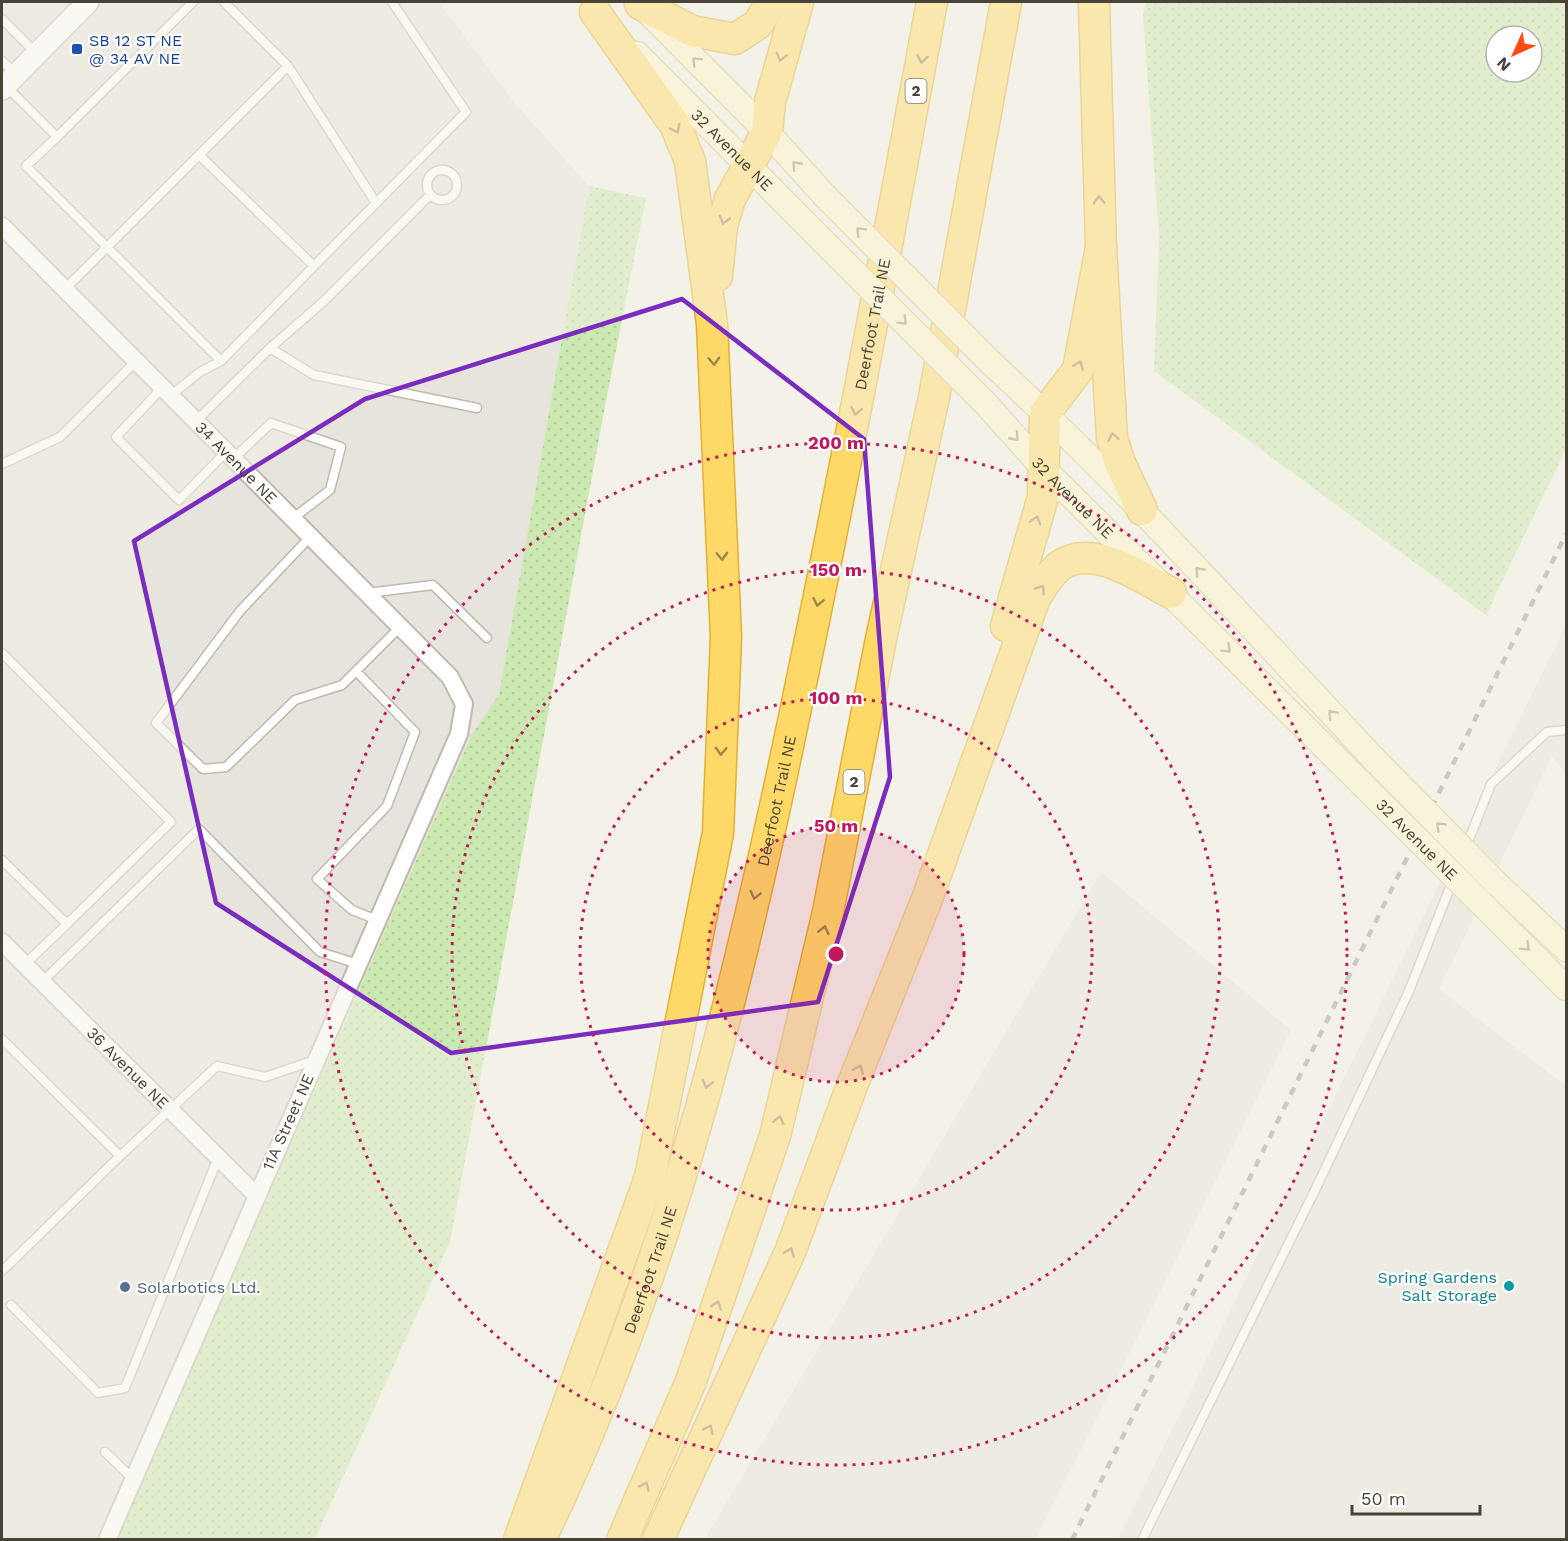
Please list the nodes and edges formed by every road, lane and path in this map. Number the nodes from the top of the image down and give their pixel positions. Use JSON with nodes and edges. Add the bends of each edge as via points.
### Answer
{"nodes":[{"id":1,"x":88,"y":2,"type":"edge"},
{"id":2,"x":193,"y":2,"type":"edge"},
{"id":3,"x":224,"y":2,"type":"edge"},
{"id":4,"x":393,"y":2,"type":"edge"},
{"id":5,"x":771,"y":2,"type":"edge"},
{"id":6,"x":798,"y":2,"type":"edge"},
{"id":7,"x":932,"y":2,"type":"edge"},
{"id":8,"x":1006,"y":2,"type":"edge"},
{"id":9,"x":1094,"y":2,"type":"edge"},
{"id":10,"x":638,"y":3,"type":"edge"},
{"id":11,"x":589,"y":7,"type":"edge"},
{"id":12,"x":2,"y":20,"type":"edge"},
{"id":13,"x":37,"y":53,"type":"junction"},
{"id":14,"x":288,"y":66,"type":"junction"},
{"id":15,"x":6,"y":77,"type":"edge"},
{"id":16,"x":767,"y":132,"type":"junction"},
{"id":17,"x":57,"y":137,"type":"junction"},
{"id":18,"x":199,"y":155,"type":"junction"},
{"id":19,"x":749,"y":167,"type":"junction"},
{"id":20,"x":430,"y":195,"type":"dead end"},
{"id":21,"x":376,"y":203,"type":"junction"},
{"id":22,"x":2,"y":226,"type":"edge"},
{"id":23,"x":1101,"y":247,"type":"junction"},
{"id":24,"x":106,"y":249,"type":"junction"},
{"id":25,"x":314,"y":266,"type":"junction"},
{"id":26,"x":65,"y":289,"type":"junction"},
{"id":27,"x":712,"y":324,"type":"junction"},
{"id":28,"x":270,"y":348,"type":"junction"},
{"id":29,"x":136,"y":361,"type":"junction"},
{"id":30,"x":221,"y":361,"type":"junction"},
{"id":31,"x":166,"y":392,"type":"junction"},
{"id":32,"x":477,"y":408,"type":"dead end"},
{"id":33,"x":1045,"y":413,"type":"junction"},
{"id":34,"x":196,"y":421,"type":"junction"},
{"id":35,"x":229,"y":455,"type":"junction"},
{"id":36,"x":2,"y":464,"type":"edge"},
{"id":37,"x":1045,"y":470,"type":"junction"},
{"id":38,"x":1142,"y":510,"type":"junction"},
{"id":39,"x":292,"y":519,"type":"junction"},
{"id":40,"x":310,"y":537,"type":"junction"},
{"id":41,"x":1171,"y":593,"type":"junction"},
{"id":42,"x":367,"y":594,"type":"junction"},
{"id":43,"x":400,"y":627,"type":"junction"},
{"id":44,"x":487,"y":638,"type":"dead end"},
{"id":45,"x":2,"y":653,"type":"edge"},
{"id":46,"x":356,"y":671,"type":"junction"},
{"id":47,"x":464,"y":704,"type":"joint"},
{"id":48,"x":1566,"y":730,"type":"edge"},
{"id":49,"x":2,"y":860,"type":"edge"},
{"id":50,"x":927,"y":899,"type":"junction"},
{"id":51,"x":377,"y":920,"type":"junction"},
{"id":52,"x":67,"y":924,"type":"junction"},
{"id":53,"x":2,"y":945,"type":"edge"},
{"id":54,"x":1566,"y":949,"type":"edge"},
{"id":55,"x":358,"y":964,"type":"junction"},
{"id":56,"x":24,"y":965,"type":"junction"},
{"id":57,"x":42,"y":982,"type":"junction"},
{"id":58,"x":1566,"y":988,"type":"edge"},
{"id":59,"x":2,"y":1039,"type":"edge"},
{"id":60,"x":315,"y":1060,"type":"junction"},
{"id":61,"x":169,"y":1108,"type":"junction"},
{"id":62,"x":120,"y":1156,"type":"junction"},
{"id":63,"x":218,"y":1157,"type":"junction"},
{"id":64,"x":256,"y":1195,"type":"junction"},
{"id":65,"x":2,"y":1271,"type":"edge"},
{"id":66,"x":11,"y":1305,"type":"dead end"},
{"id":67,"x":105,"y":1452,"type":"dead end"},
{"id":68,"x":133,"y":1479,"type":"junction"},
{"id":69,"x":106,"y":1539,"type":"edge"},
{"id":70,"x":519,"y":1539,"type":"edge"},
{"id":71,"x":540,"y":1539,"type":"edge"},
{"id":72,"x":622,"y":1539,"type":"edge"},
{"id":73,"x":658,"y":1539,"type":"edge"},
{"id":74,"x":1142,"y":1539,"type":"edge"}],
"edges":[{"from":1,"to":13,"type":"street"},
{"from":2,"to":17,"type":"lane"},
{"from":3,"to":14,"type":"lane"},
{"from":4,"to":21,"type":"lane","via":[[466,112]]},
{"from":5,"to":10,"type":"highway","via":[[758,24],[735,39],[692,31]]},
{"from":6,"to":16,"type":"highway","one_way":true,"via":[[770,102]]},
{"from":7,"to":71,"type":"highway","name":"Deerfoot Trail NE","number":"2","one_way":true,"via":[[844,474],[770,838],[695,1128],[628,1334]]},
{"from":72,"to":8,"type":"highway","number":"2","one_way":true,"via":[[691,1381],[775,1136],[828,912],[881,639],[934,397]]},
{"from":23,"to":9,"type":"highway","one_way":true},
{"from":16,"to":10,"type":"main road","name":"32 Avenue NE","one_way":true},
{"from":11,"to":19,"type":"main road","name":"32 Avenue NE"},
{"from":11,"to":27,"type":"highway","one_way":true,"via":[[675,125],[690,162]]},
{"from":12,"to":13,"type":"lane"},
{"from":13,"to":15,"type":"street"},
{"from":14,"to":18,"type":"lane"},
{"from":14,"to":21,"type":"lane"},
{"from":15,"to":17,"type":"lane"},
{"from":16,"to":19,"type":"highway"},
{"from":33,"to":16,"type":"main road","name":"32 Avenue NE","one_way":true,"bridge":true,"via":[[825,196]]},
{"from":17,"to":24,"type":"lane","via":[[26,166]]},
{"from":18,"to":24,"type":"lane"},
{"from":18,"to":25,"type":"lane"},
{"from":19,"to":27,"type":"highway","one_way":true,"via":[[730,199],[722,226]]},
{"from":19,"to":37,"type":"main road","name":"32 Avenue NE","one_way":true,"bridge":true,"via":[[985,404]]},
{"from":20,"to":28,"type":"lane"},
{"from":21,"to":25,"type":"lane"},
{"from":22,"to":26,"type":"street","name":"34 Avenue NE"},
{"from":33,"to":23,"type":"highway","one_way":true,"via":[[1078,370]]},
{"from":38,"to":23,"type":"highway","one_way":true,"via":[[1112,438]]},
{"from":24,"to":26,"type":"lane"},
{"from":24,"to":30,"type":"lane"},
{"from":25,"to":30,"type":"lane"},
{"from":26,"to":29,"type":"street","name":"34 Avenue NE"},
{"from":27,"to":70,"type":"highway","one_way":true,"via":[[726,637],[718,833],[650,1177]]},
{"from":28,"to":32,"type":"lane","via":[[314,375]]},
{"from":28,"to":34,"type":"lane"},
{"from":29,"to":31,"type":"street","name":"34 Avenue NE"},
{"from":29,"to":36,"type":"lane","via":[[60,437]]},
{"from":30,"to":31,"type":"lane"},
{"from":31,"to":34,"type":"street","name":"34 Avenue NE"},
{"from":31,"to":35,"type":"lane","via":[[116,437],[179,500]]},
{"from":33,"to":37,"type":"highway"},
{"from":33,"to":38,"type":"main road","name":"32 Avenue NE"},
{"from":34,"to":35,"type":"street","name":"34 Avenue NE"},
{"from":35,"to":39,"type":"street","name":"34 Avenue NE"},
{"from":35,"to":39,"type":"lane","via":[[271,423],[340,447],[330,490]]},
{"from":37,"to":41,"type":"main road","name":"32 Avenue NE"},
{"from":50,"to":37,"type":"highway","one_way":true,"via":[[1043,497]]},
{"from":54,"to":38,"type":"main road","name":"32 Avenue NE","one_way":true,"bridge":true,"via":[[1372,757]]},
{"from":39,"to":40,"type":"street","name":"34 Avenue NE"},
{"from":40,"to":42,"type":"street","name":"34 Avenue NE"},
{"from":40,"to":46,"type":"lane","via":[[240,611],[156,723],[203,769],[226,767],[295,700],[342,685]]},
{"from":50,"to":41,"type":"highway","one_way":true,"via":[[1035,598],[1048,578],[1062,565],[1097,558]]},
{"from":41,"to":58,"type":"main road","name":"32 Avenue NE","one_way":true,"bridge":true},
{"from":42,"to":43,"type":"street","name":"34 Avenue NE"},
{"from":42,"to":44,"type":"lane","via":[[433,585]]},
{"from":43,"to":46,"type":"lane"},
{"from":43,"to":47,"type":"street","name":"34 Avenue NE","via":[[450,677]]},
{"from":45,"to":52,"type":"lane","via":[[171,822]]},
{"from":46,"to":51,"type":"lane","via":[[415,732],[387,806],[318,879],[352,910]]},
{"from":47,"to":51,"type":"street","name":"11A Street NE","via":[[459,734]]},
{"from":48,"to":74,"type":"lane","via":[[1547,732],[1491,784],[1404,1002]]},
{"from":49,"to":52,"type":"lane"},
{"from":73,"to":50,"type":"highway","one_way":true,"via":[[790,1252]]},
{"from":51,"to":55,"type":"street","name":"11A Street NE"},
{"from":52,"to":56,"type":"lane"},
{"from":53,"to":56,"type":"street","name":"36 Avenue NE"},
{"from":55,"to":57,"type":"lane","via":[[320,952],[199,829]]},
{"from":55,"to":60,"type":"street","name":"11A Street NE"},
{"from":56,"to":57,"type":"street","name":"36 Avenue NE"},
{"from":57,"to":61,"type":"street","name":"36 Avenue NE"},
{"from":59,"to":62,"type":"lane"},
{"from":60,"to":61,"type":"lane","via":[[265,1077],[217,1066]]},
{"from":60,"to":64,"type":"street","name":"11A Street NE"},
{"from":61,"to":62,"type":"lane"},
{"from":61,"to":63,"type":"street","name":"36 Avenue NE"},
{"from":62,"to":65,"type":"lane"},
{"from":63,"to":64,"type":"street","name":"36 Avenue NE"},
{"from":63,"to":66,"type":"lane","via":[[125,1388],[98,1393]]},
{"from":64,"to":68,"type":"street","name":"11A Street NE"},
{"from":67,"to":68,"type":"lane"},
{"from":68,"to":69,"type":"street","name":"11A Street NE"}]}
